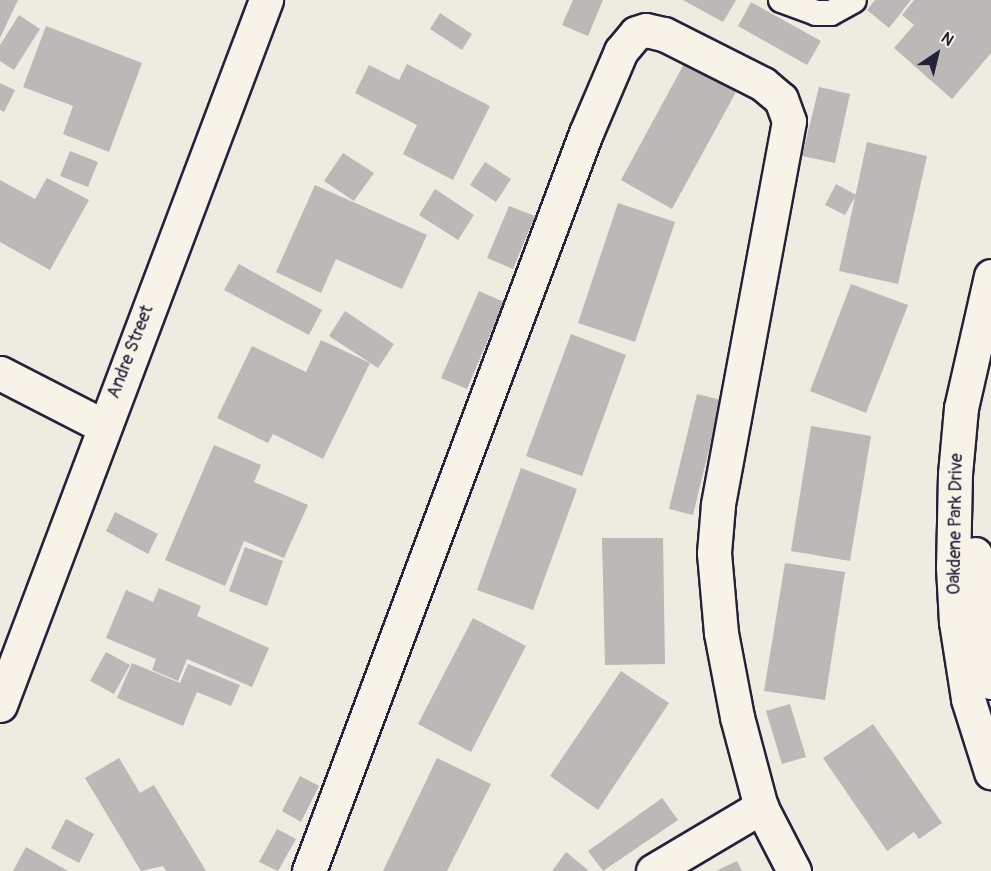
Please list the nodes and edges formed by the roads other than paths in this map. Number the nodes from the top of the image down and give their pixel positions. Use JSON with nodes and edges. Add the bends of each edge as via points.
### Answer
{"nodes":[{"id":1,"x":266,"y":0,"type":"edge"},
{"id":2,"x":780,"y":0,"type":"edge"},
{"id":3,"x":854,"y":0,"type":"edge"},
{"id":4,"x":991,"y":276,"type":"edge"},
{"id":5,"x":991,"y":364,"type":"edge"},
{"id":6,"x":0,"y":373,"type":"edge"},
{"id":7,"x":103,"y":426,"type":"junction"},
{"id":8,"x":991,"y":682,"type":"edge"},
{"id":9,"x":0,"y":705,"type":"edge"},
{"id":10,"x":991,"y":772,"type":"edge"},
{"id":11,"x":761,"y":807,"type":"junction"},
{"id":12,"x":309,"y":871,"type":"edge"},
{"id":13,"x":653,"y":871,"type":"edge"},
{"id":14,"x":794,"y":871,"type":"edge"}],
"edges":[{"from":1,"to":7,"type":"street","name":"Andre Street"},
{"from":2,"to":3,"type":"lane","via":[[816,13],[831,13]]},
{"from":4,"to":10,"type":"street","name":"Oakdene Park Drive","via":[[961,408],[953,567],[956,622],[968,699]]},
{"from":5,"to":8,"type":"street","name":"Oakdene Park Drive","via":[[974,496],[975,572]]},
{"from":6,"to":7,"type":"street"},
{"from":7,"to":9,"type":"street","name":"Andre Street"},
{"from":11,"to":12,"type":"street","via":[[721,633],[714,553],[718,505],[789,121],[781,99],[763,84],[664,34],[646,30],[636,33],[621,51],[586,134]]},
{"from":11,"to":13,"type":"street"},
{"from":11,"to":14,"type":"street"}]}
